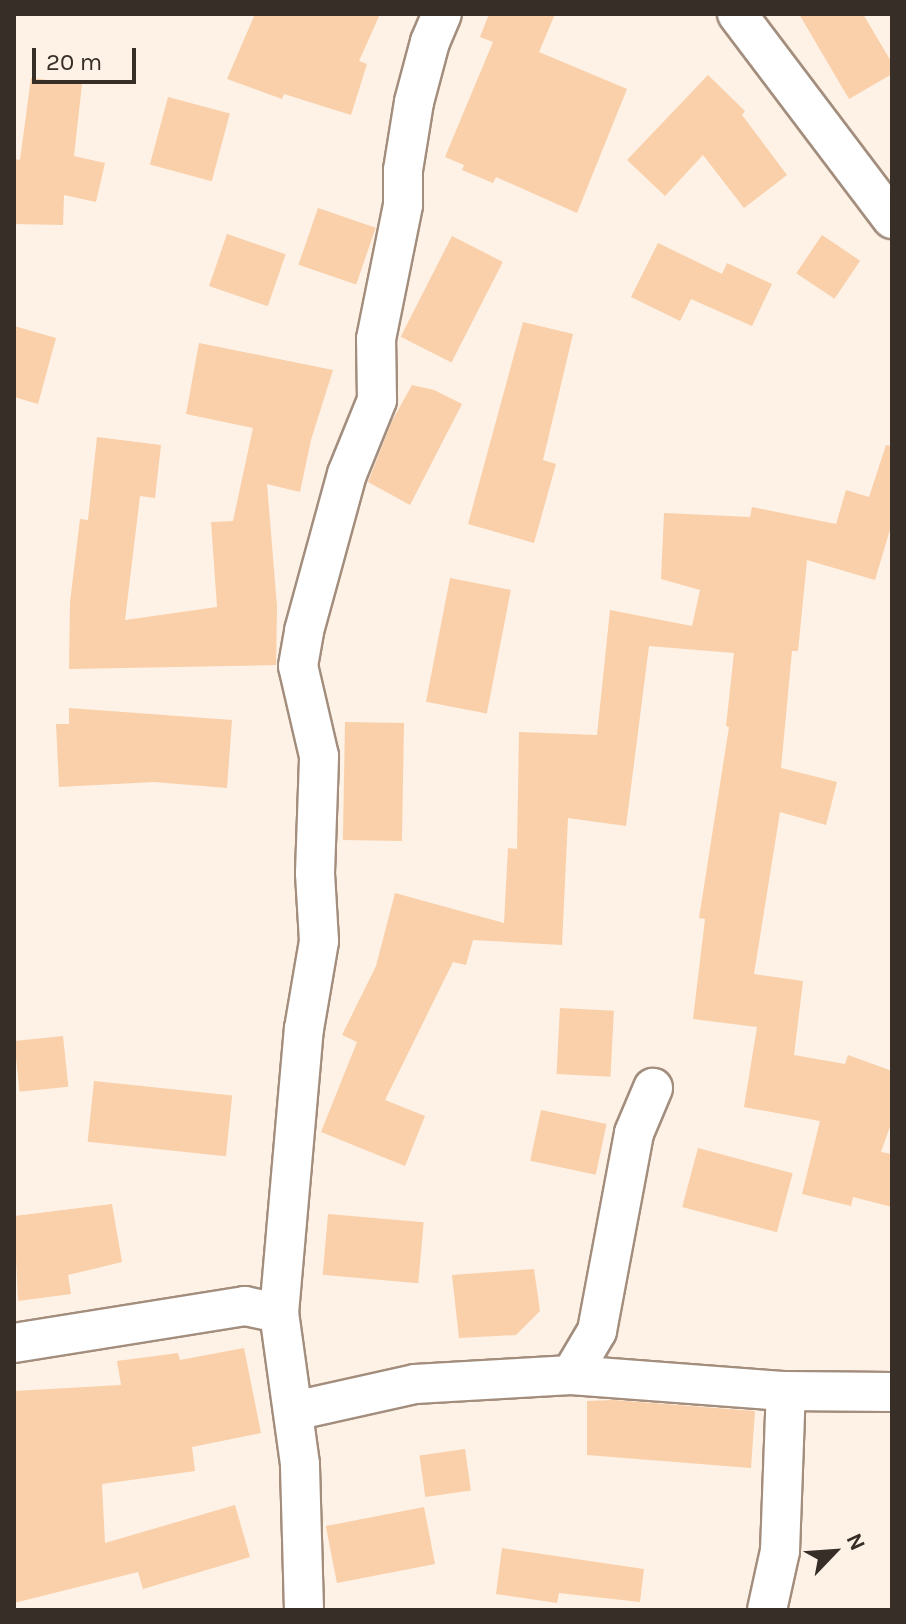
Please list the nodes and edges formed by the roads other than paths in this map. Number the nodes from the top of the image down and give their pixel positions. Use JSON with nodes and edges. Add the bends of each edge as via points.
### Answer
{"nodes":[{"id":1,"x":442,"y":14,"type":"edge"},
{"id":2,"x":737,"y":14,"type":"edge"},
{"id":3,"x":892,"y":219,"type":"edge"},
{"id":4,"x":653,"y":1088,"type":"dead end"},
{"id":5,"x":279,"y":1313,"type":"junction"},
{"id":6,"x":14,"y":1343,"type":"edge"},
{"id":7,"x":571,"y":1375,"type":"junction"},
{"id":8,"x":786,"y":1391,"type":"junction"},
{"id":9,"x":892,"y":1392,"type":"edge"},
{"id":10,"x":294,"y":1411,"type":"junction"},
{"id":11,"x":304,"y":1610,"type":"edge"},
{"id":12,"x":767,"y":1610,"type":"edge"}],
"edges":[{"from":1,"to":5,"type":"street","via":[[414,102],[403,205],[376,339],[377,400],[347,474],[298,666],[319,756],[319,941],[304,1029]]},
{"from":2,"to":3,"type":"street"},
{"from":4,"to":7,"type":"street","via":[[634,1133],[597,1331]]},
{"from":5,"to":6,"type":"street","via":[[245,1306]]},
{"from":5,"to":10,"type":"street"},
{"from":7,"to":8,"type":"street"},
{"from":7,"to":10,"type":"street","via":[[415,1384]]},
{"from":8,"to":9,"type":"street"},
{"from":8,"to":12,"type":"street","via":[[780,1551]]},
{"from":10,"to":11,"type":"street"}]}
